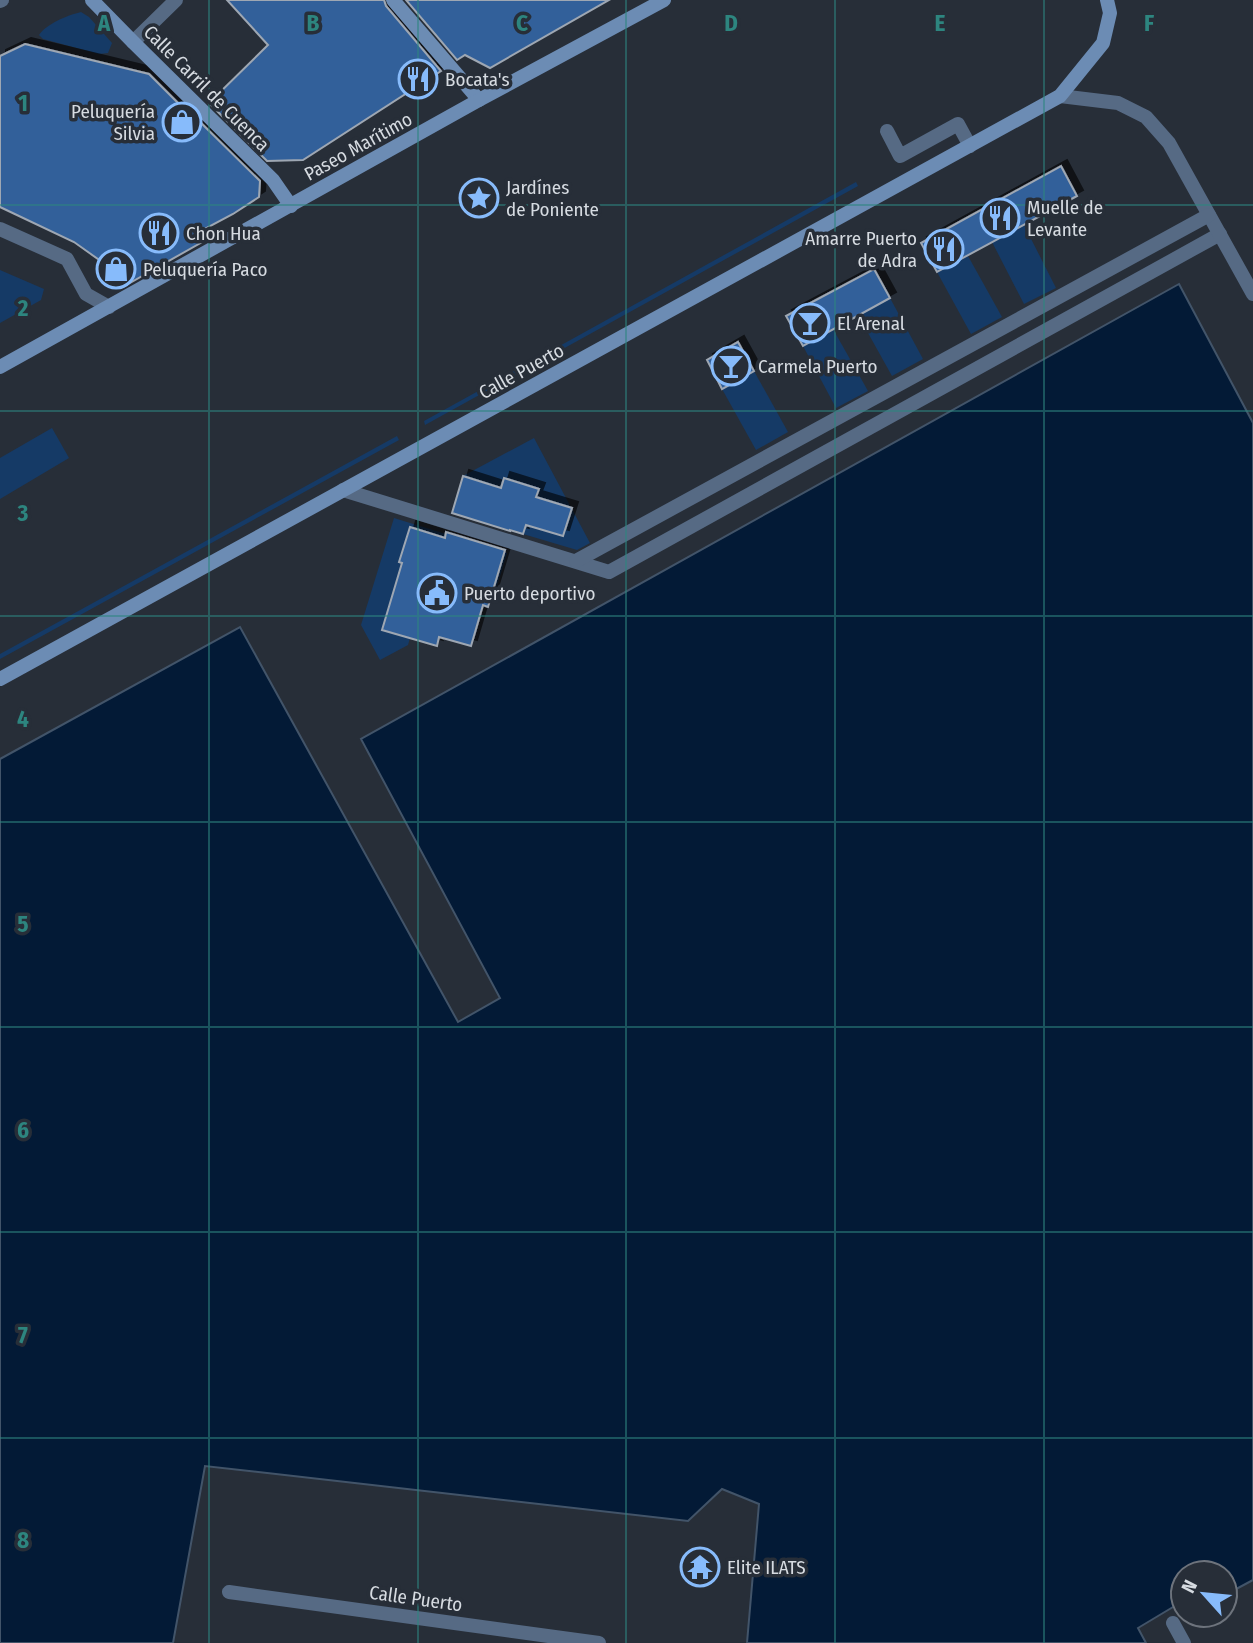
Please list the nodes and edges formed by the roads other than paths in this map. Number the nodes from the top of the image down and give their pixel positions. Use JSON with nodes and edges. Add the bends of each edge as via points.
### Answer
{"nodes":[{"id":1,"x":92,"y":0,"type":"edge"},
{"id":2,"x":176,"y":0,"type":"edge"},
{"id":3,"x":393,"y":0,"type":"edge"},
{"id":4,"x":664,"y":0,"type":"edge"},
{"id":5,"x":1107,"y":0,"type":"edge"},
{"id":6,"x":133,"y":42,"type":"junction"},
{"id":7,"x":1060,"y":96,"type":"junction"},
{"id":8,"x":479,"y":100,"type":"junction"},
{"id":9,"x":887,"y":131,"type":"dead end"},
{"id":10,"x":970,"y":146,"type":"junction"},
{"id":11,"x":291,"y":206,"type":"junction"},
{"id":12,"x":1209,"y":215,"type":"junction"},
{"id":13,"x":0,"y":229,"type":"edge"},
{"id":14,"x":1220,"y":234,"type":"junction"},
{"id":15,"x":1253,"y":294,"type":"edge"},
{"id":16,"x":109,"y":307,"type":"junction"},
{"id":17,"x":0,"y":367,"type":"edge"},
{"id":18,"x":343,"y":491,"type":"junction"},
{"id":19,"x":576,"y":561,"type":"junction"},
{"id":20,"x":0,"y":679,"type":"edge"},
{"id":21,"x":229,"y":1592,"type":"dead end"},
{"id":22,"x":598,"y":1643,"type":"edge"}],
"edges":[{"from":1,"to":6,"type":"street","name":"Calle Carril de Cuenca"},
{"from":2,"to":6,"type":"street"},
{"from":3,"to":8,"type":"street"},
{"from":4,"to":8,"type":"street","name":"Paseo Marítimo"},
{"from":5,"to":7,"type":"street","via":[[1110,13],[1103,43]]},
{"from":6,"to":11,"type":"street","name":"Calle Carril de Cuenca","via":[[273,180]]},
{"from":7,"to":10,"type":"street","name":"Calle Puerto"},
{"from":7,"to":12,"type":"street","via":[[1118,103],[1146,117],[1169,143]]},
{"from":8,"to":11,"type":"street","name":"Paseo Marítimo"},
{"from":9,"to":10,"type":"street","via":[[900,156],[958,124]]},
{"from":10,"to":18,"type":"street","name":"Calle Puerto"},
{"from":11,"to":16,"type":"street","name":"Paseo Marítimo"},
{"from":12,"to":14,"type":"street"},
{"from":12,"to":19,"type":"street"},
{"from":13,"to":16,"type":"street","via":[[67,259],[86,294]]},
{"from":14,"to":15,"type":"street"},
{"from":14,"to":19,"type":"street","via":[[609,572]]},
{"from":16,"to":17,"type":"street","name":"Paseo Marítimo"},
{"from":18,"to":19,"type":"street"},
{"from":18,"to":20,"type":"street","name":"Calle Puerto"},
{"from":21,"to":22,"type":"street","name":"Calle Puerto"}]}
